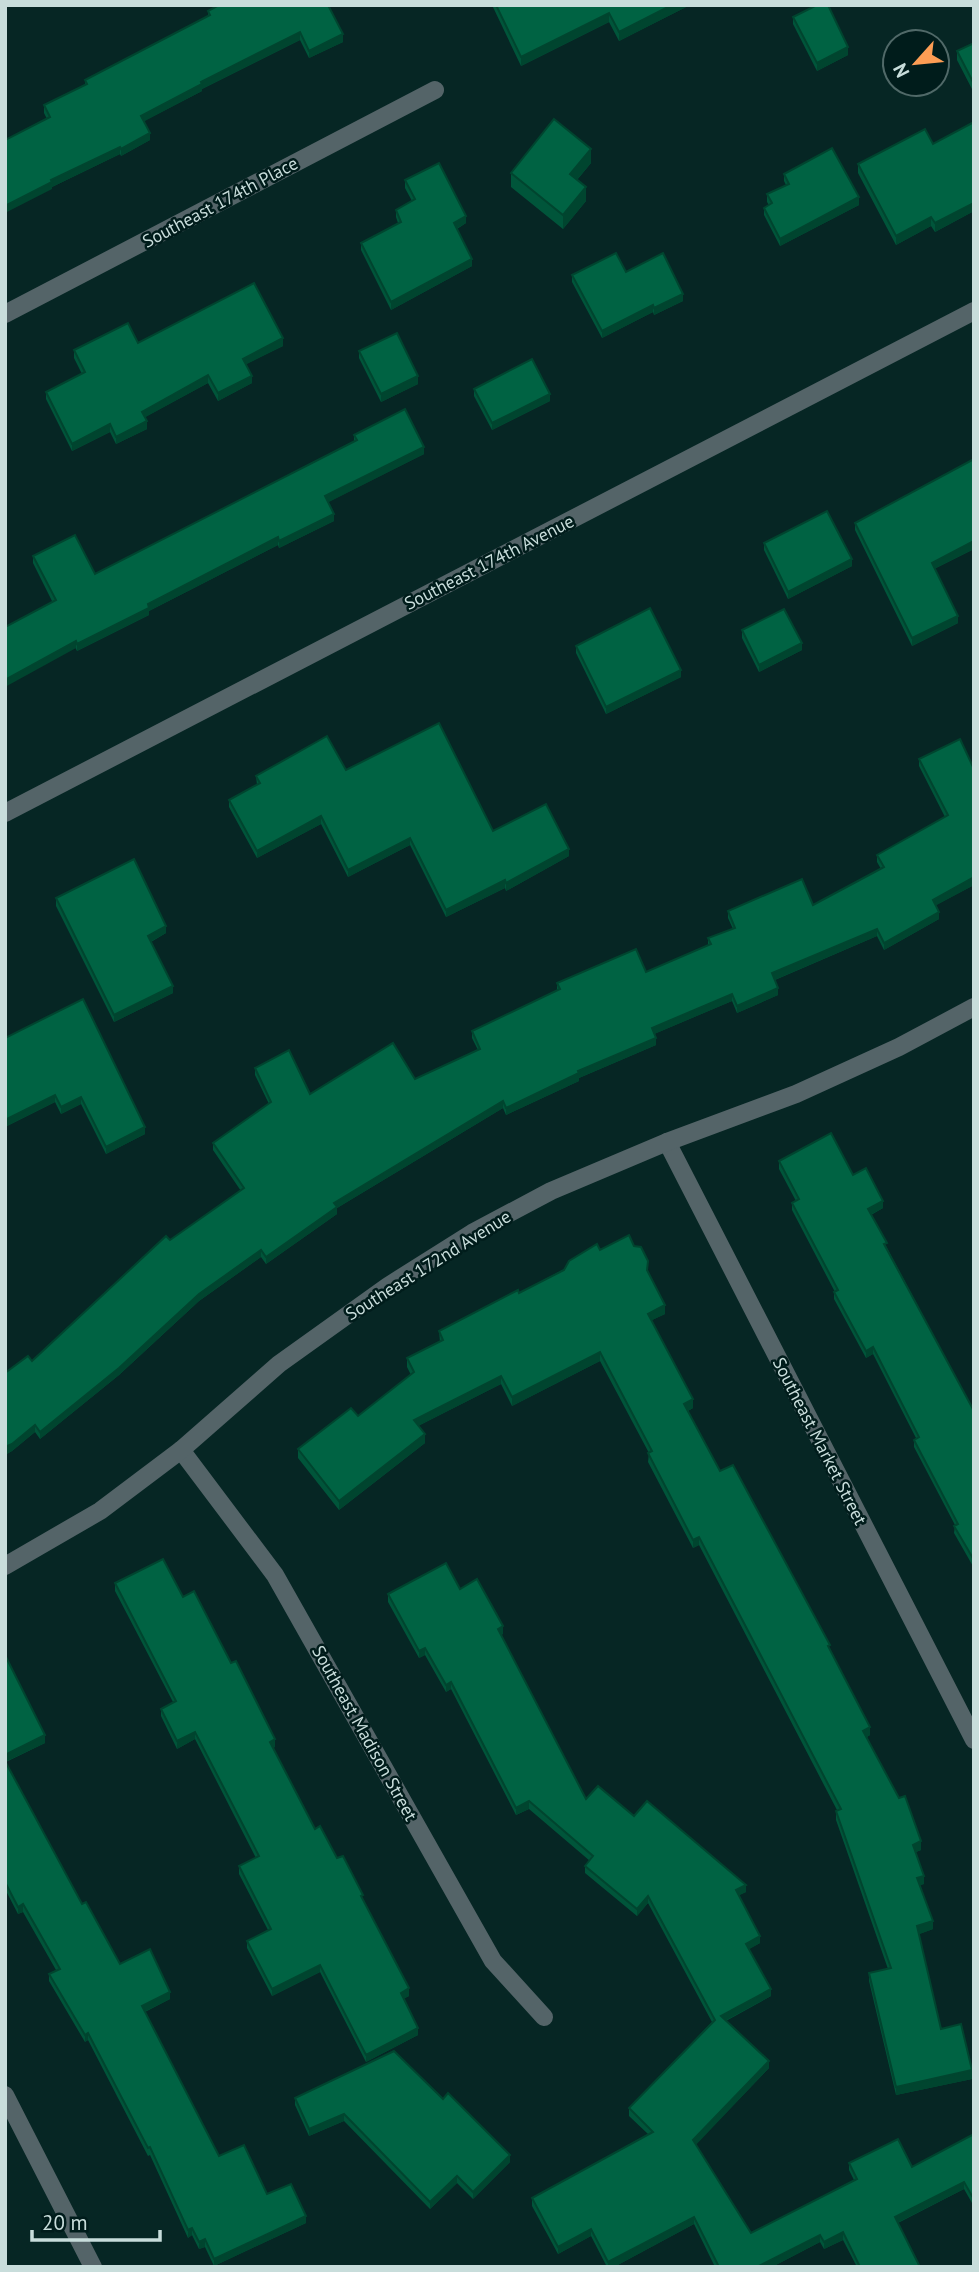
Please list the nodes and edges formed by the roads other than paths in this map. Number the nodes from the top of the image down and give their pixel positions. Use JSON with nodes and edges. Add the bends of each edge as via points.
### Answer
{"nodes":[{"id":1,"x":435,"y":90,"type":"dead end"},
{"id":2,"x":974,"y":311,"type":"edge"},
{"id":3,"x":5,"y":314,"type":"edge"},
{"id":4,"x":5,"y":813,"type":"edge"},
{"id":5,"x":974,"y":1007,"type":"edge"},
{"id":6,"x":667,"y":1142,"type":"junction"},
{"id":7,"x":181,"y":1450,"type":"junction"},
{"id":8,"x":5,"y":1566,"type":"edge"},
{"id":9,"x":974,"y":1740,"type":"edge"},
{"id":10,"x":544,"y":2017,"type":"dead end"},
{"id":11,"x":5,"y":2095,"type":"edge"},
{"id":12,"x":93,"y":2267,"type":"edge"}],
"edges":[{"from":1,"to":3,"type":"street","name":"Southeast 174th Place"},
{"from":2,"to":4,"type":"street","name":"Southeast 174th Avenue"},
{"from":5,"to":6,"type":"street","name":"Southeast 172nd Avenue","via":[[796,1094]]},
{"from":6,"to":7,"type":"street","name":"Southeast 172nd Avenue","via":[[551,1191],[388,1286],[278,1364]]},
{"from":6,"to":9,"type":"street","name":"Southeast Market Street"},
{"from":7,"to":8,"type":"street","name":"Southeast 172nd Avenue","via":[[100,1511]]},
{"from":7,"to":10,"type":"street","name":"Southeast Madison Street","via":[[275,1575],[493,1961]]},
{"from":11,"to":12,"type":"street"}]}
